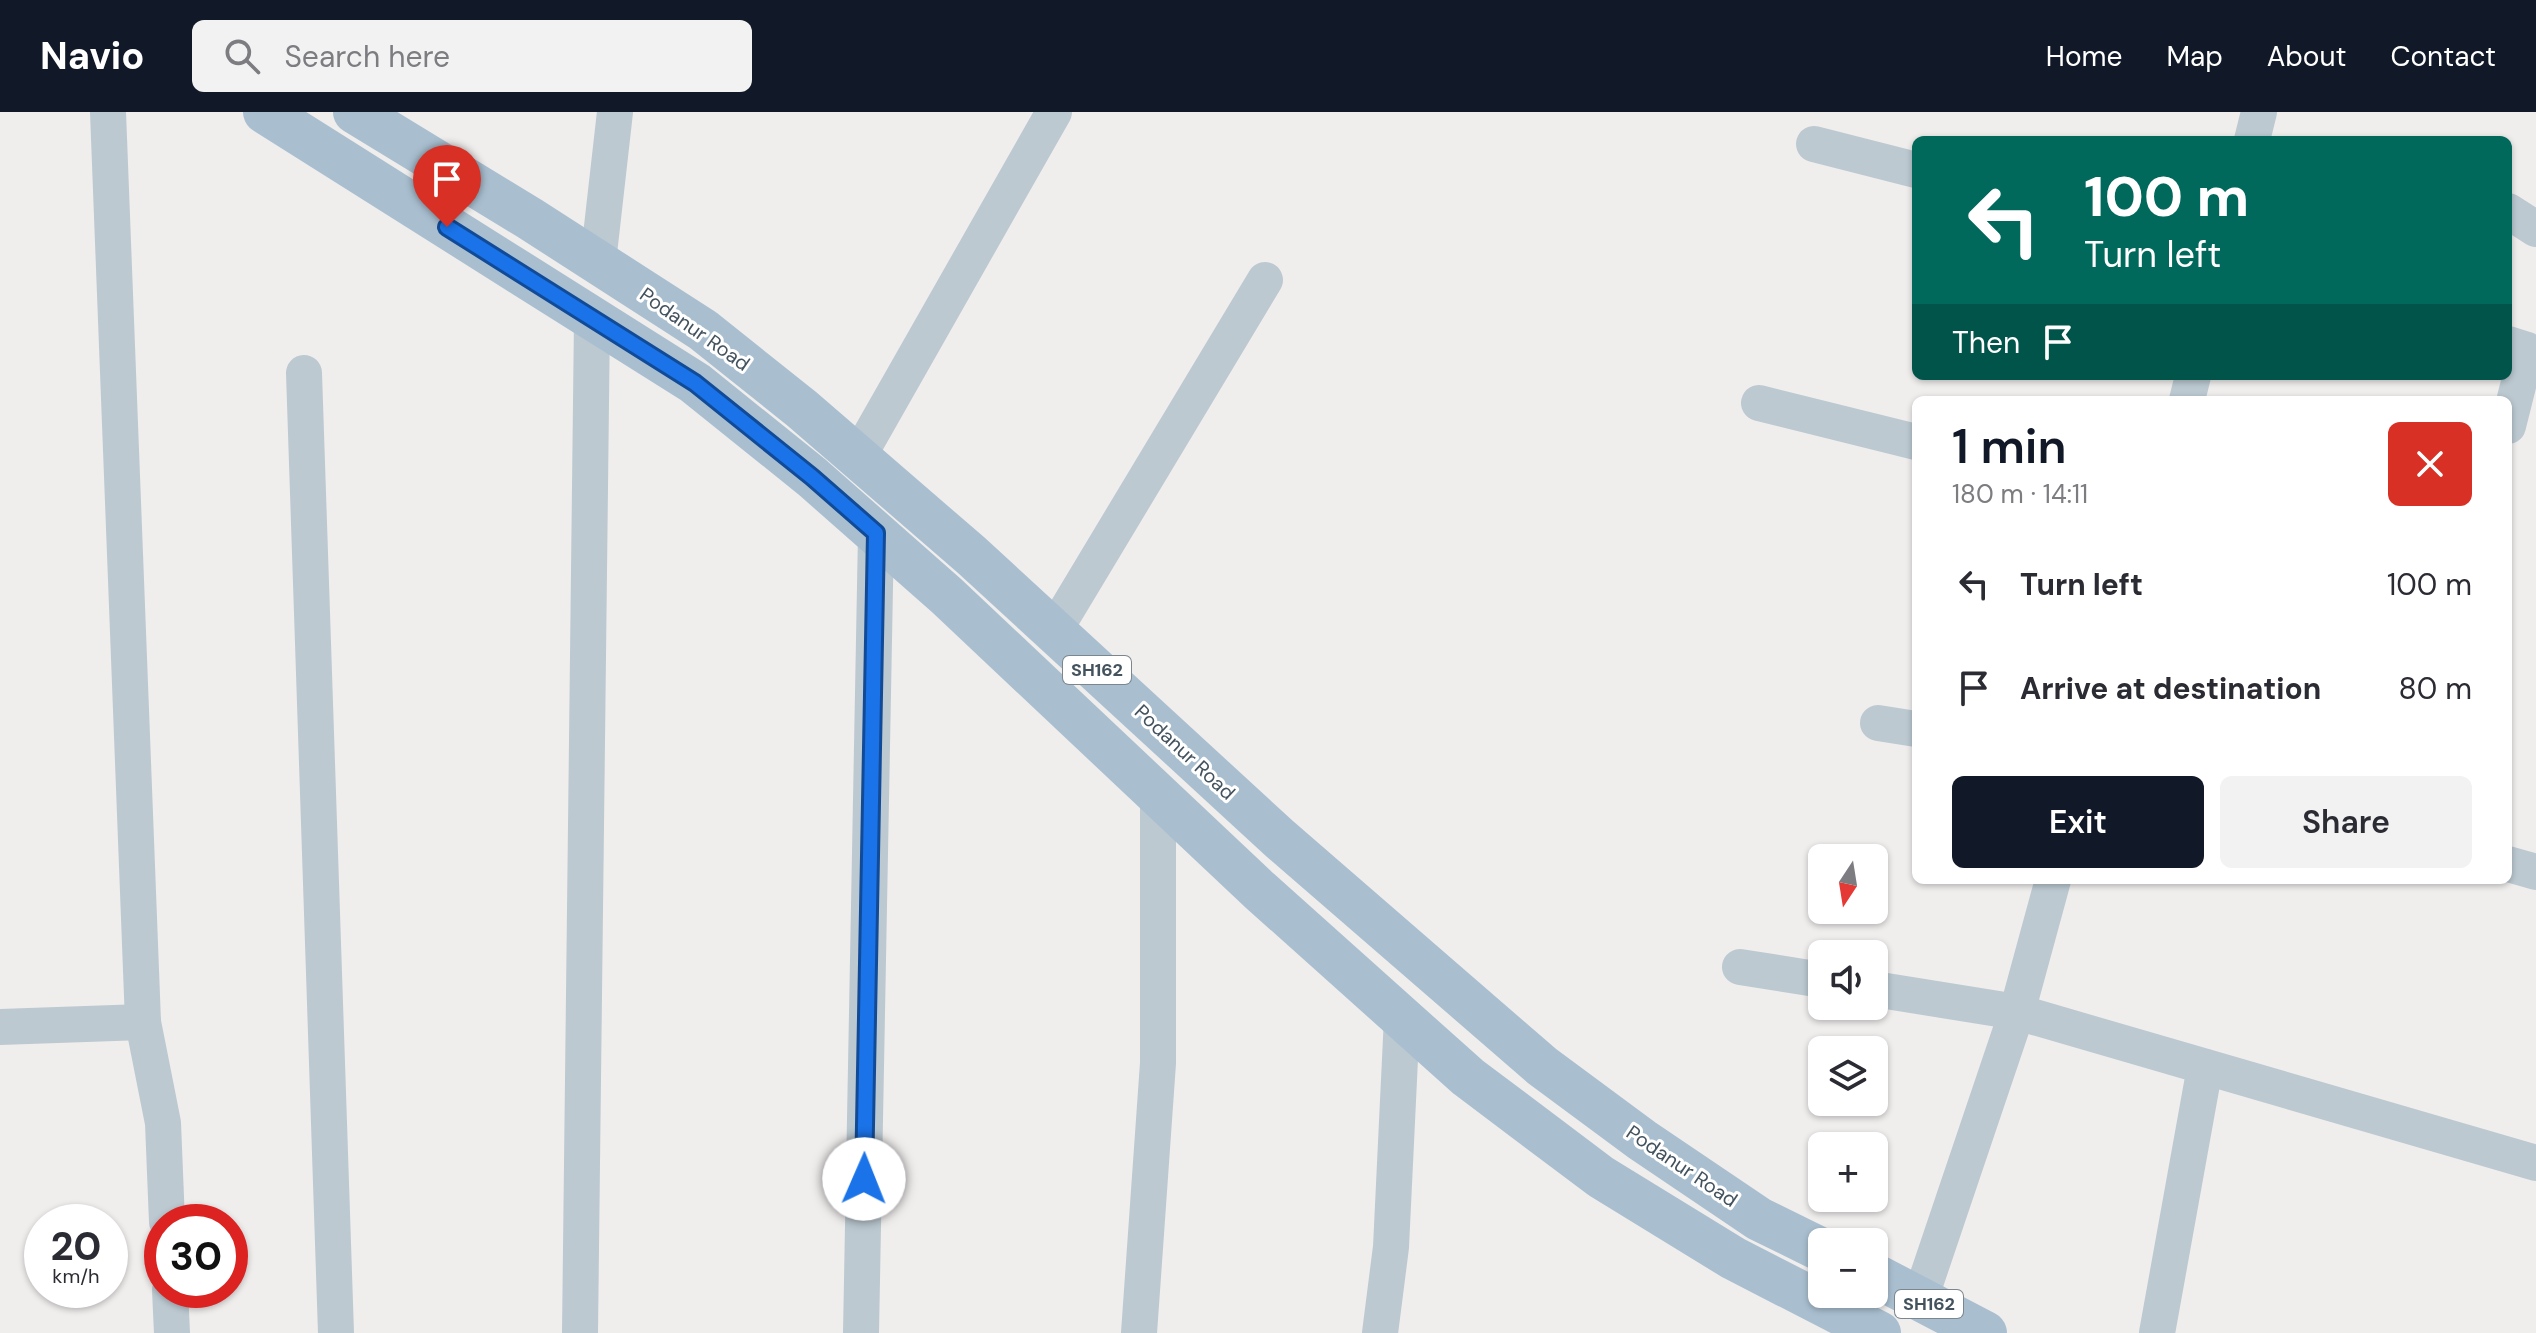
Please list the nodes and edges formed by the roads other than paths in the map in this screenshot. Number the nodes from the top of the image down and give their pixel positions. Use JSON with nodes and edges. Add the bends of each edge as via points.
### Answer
{"nodes":[{"id":1,"x":108,"y":112,"type":"edge"},
{"id":2,"x":265,"y":112,"type":"edge"},
{"id":3,"x":615,"y":112,"type":"edge"},
{"id":4,"x":1054,"y":112,"type":"edge"},
{"id":5,"x":2259,"y":112,"type":"edge"},
{"id":6,"x":364,"y":114,"type":"edge"},
{"id":7,"x":2253,"y":136,"type":"edge"},
{"id":8,"x":1814,"y":144,"type":"dead end"},
{"id":9,"x":1912,"y":169,"type":"edge"},
{"id":10,"x":2512,"y":214,"type":"edge"},
{"id":11,"x":2536,"y":229,"type":"edge"},
{"id":12,"x":598,"y":262,"type":"junction"},
{"id":13,"x":1265,"y":280,"type":"dead end"},
{"id":14,"x":592,"y":318,"type":"junction"},
{"id":15,"x":2512,"y":345,"type":"edge"},
{"id":16,"x":304,"y":373,"type":"dead end"},
{"id":17,"x":1759,"y":403,"type":"dead end"},
{"id":18,"x":2512,"y":410,"type":"edge"},
{"id":19,"x":1912,"y":441,"type":"edge"},
{"id":20,"x":858,"y":457,"type":"junction"},
{"id":21,"x":876,"y":533,"type":"junction"},
{"id":22,"x":1054,"y":631,"type":"junction"},
{"id":23,"x":1878,"y":723,"type":"dead end"},
{"id":24,"x":1912,"y":728,"type":"edge"},
{"id":25,"x":1158,"y":794,"type":"junction"},
{"id":26,"x":2512,"y":865,"type":"edge"},
{"id":27,"x":2536,"y":872,"type":"edge"},
{"id":28,"x":2052,"y":884,"type":"edge"},
{"id":29,"x":1740,"y":967,"type":"dead end"},
{"id":30,"x":1808,"y":978,"type":"edge"},
{"id":31,"x":1888,"y":991,"type":"edge"},
{"id":32,"x":2017,"y":1012,"type":"junction"},
{"id":33,"x":1402,"y":1017,"type":"junction"},
{"id":34,"x":143,"y":1022,"type":"junction"},
{"id":35,"x":0,"y":1027,"type":"edge"},
{"id":36,"x":2205,"y":1067,"type":"junction"},
{"id":37,"x":2536,"y":1163,"type":"edge"},
{"id":38,"x":166,"y":1204,"type":"edge"},
{"id":39,"x":1808,"y":1243,"type":"edge"},
{"id":40,"x":1888,"y":1282,"type":"edge"},
{"id":41,"x":1920,"y":1299,"type":"junction"},
{"id":42,"x":171,"y":1308,"type":"edge"},
{"id":43,"x":1862,"y":1329,"type":"edge"},
{"id":44,"x":172,"y":1333,"type":"edge"},
{"id":45,"x":336,"y":1333,"type":"edge"},
{"id":46,"x":580,"y":1333,"type":"edge"},
{"id":47,"x":861,"y":1333,"type":"edge"},
{"id":48,"x":1139,"y":1333,"type":"edge"},
{"id":49,"x":1380,"y":1333,"type":"edge"},
{"id":50,"x":1985,"y":1333,"type":"edge"},
{"id":51,"x":2157,"y":1333,"type":"edge"}],
"edges":[{"from":1,"to":34,"type":"street"},
{"from":2,"to":14,"type":"main road"},
{"from":3,"to":12,"type":"street"},
{"from":4,"to":20,"type":"street"},
{"from":5,"to":7,"type":"street"},
{"from":6,"to":12,"type":"main road","name":"Podanur Road","number":"SH162"},
{"from":8,"to":9,"type":"street"},
{"from":10,"to":11,"type":"street"},
{"from":12,"to":20,"type":"main road","name":"Podanur Road","number":"SH162","via":[[703,330]]},
{"from":13,"to":22,"type":"street"},
{"from":14,"to":21,"type":"main road","via":[[695,383]]},
{"from":14,"to":46,"type":"street"},
{"from":15,"to":18,"type":"street","via":[[2527,350]]},
{"from":16,"to":45,"type":"street"},
{"from":17,"to":19,"type":"street"},
{"from":20,"to":22,"type":"main road","name":"Podanur Road","number":"SH162"},
{"from":21,"to":25,"type":"main road"},
{"from":21,"to":47,"type":"street"},
{"from":22,"to":39,"type":"main road","name":"Podanur Road","number":"SH162","via":[[1280,839],[1542,1066],[1759,1219]]},
{"from":23,"to":24,"type":"street"},
{"from":25,"to":33,"type":"main road"},
{"from":25,"to":48,"type":"street","via":[[1158,1063]]},
{"from":26,"to":27,"type":"street"},
{"from":28,"to":32,"type":"street"},
{"from":29,"to":30,"type":"street"},
{"from":31,"to":32,"type":"street"},
{"from":32,"to":36,"type":"street"},
{"from":32,"to":41,"type":"street"},
{"from":33,"to":43,"type":"main road","via":[[1468,1077],[1601,1177]]},
{"from":33,"to":49,"type":"street","via":[[1391,1247]]},
{"from":34,"to":35,"type":"street"},
{"from":34,"to":38,"type":"street","via":[[163,1123]]},
{"from":36,"to":37,"type":"street"},
{"from":36,"to":51,"type":"street"},
{"from":40,"to":41,"type":"main road","number":"SH162"},
{"from":41,"to":50,"type":"main road","number":"SH162"},
{"from":42,"to":44,"type":"street"}]}
